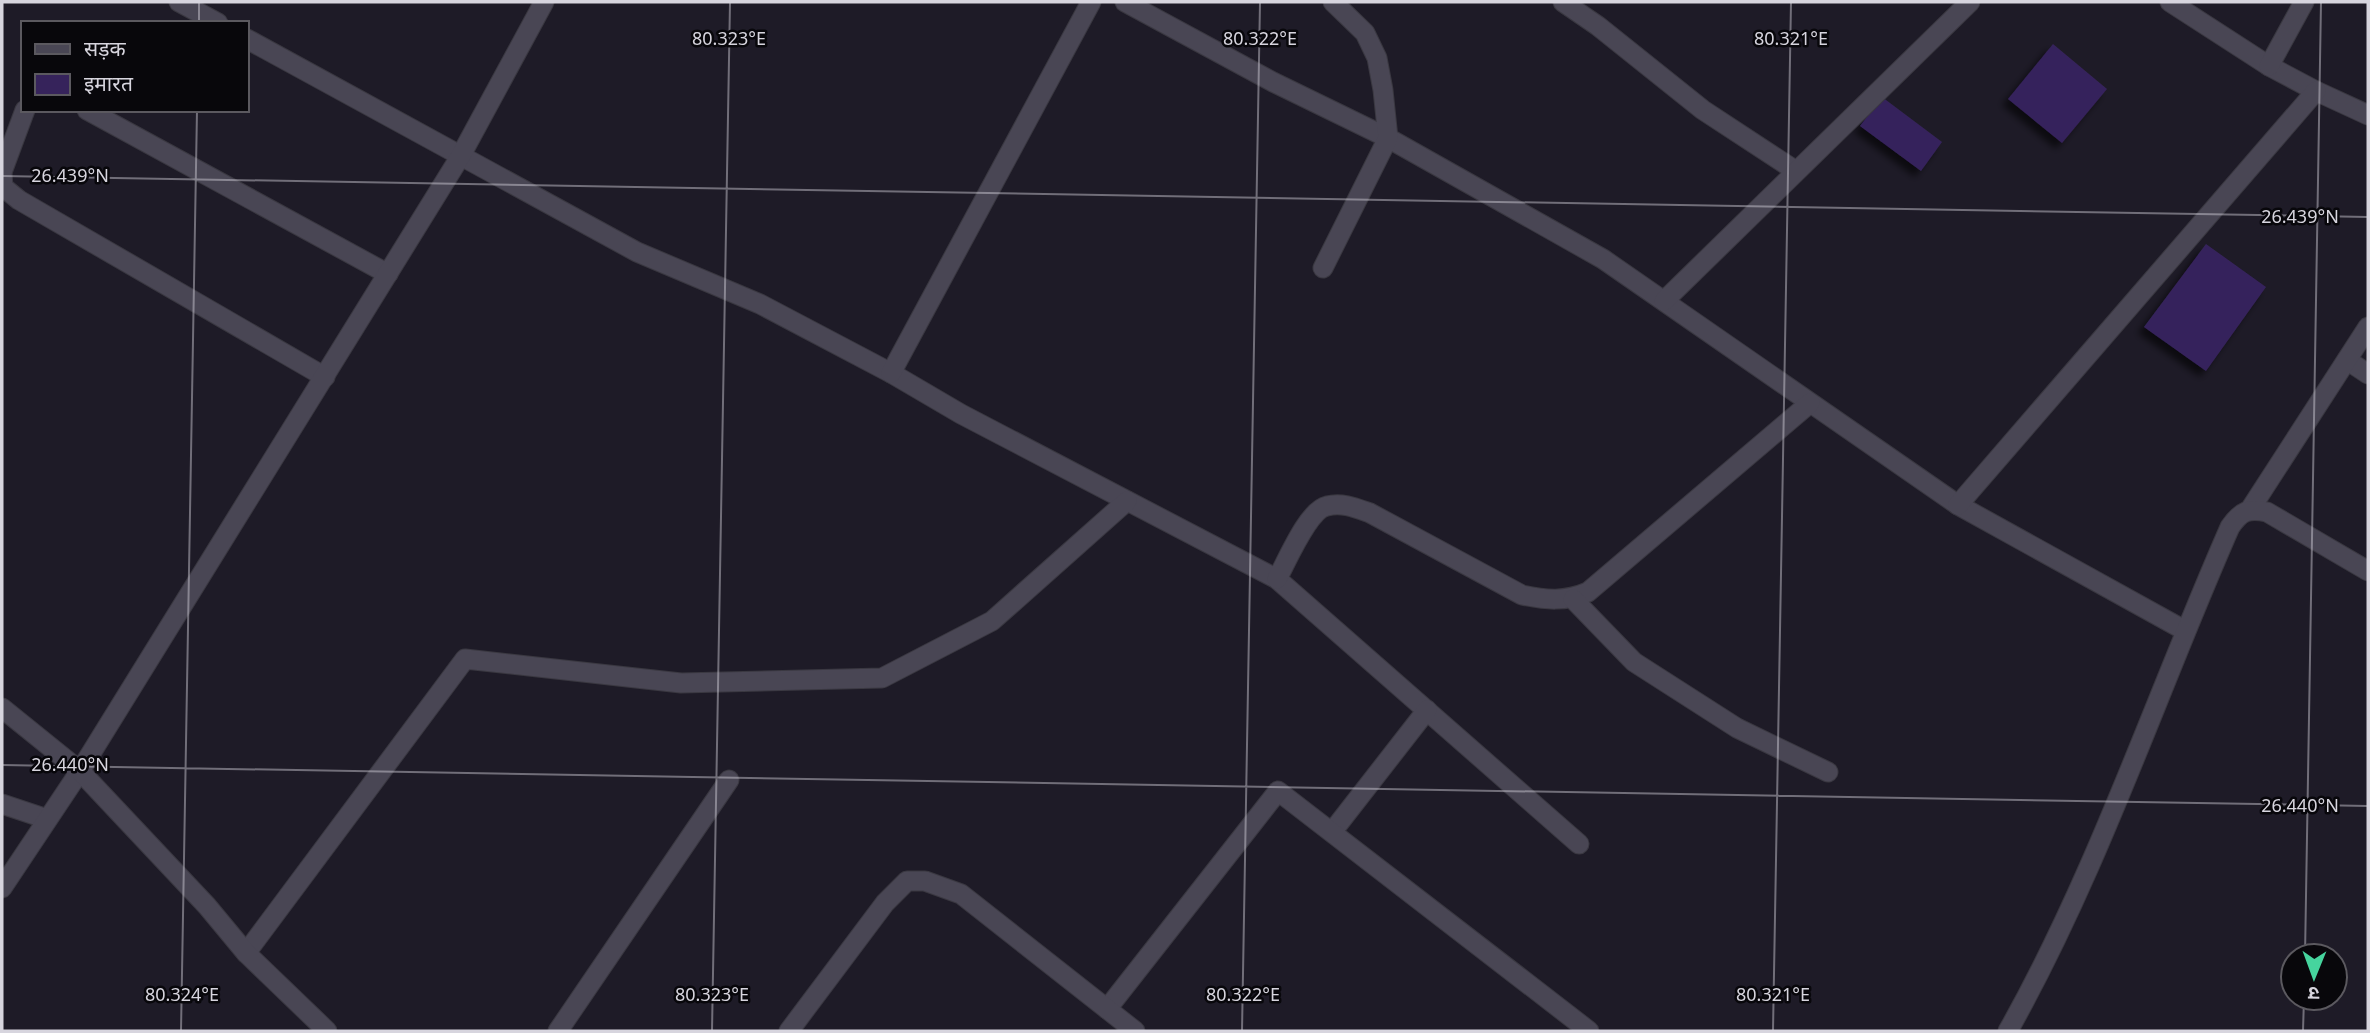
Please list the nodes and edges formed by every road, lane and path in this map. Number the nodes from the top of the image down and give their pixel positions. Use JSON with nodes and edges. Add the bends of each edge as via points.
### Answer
{"nodes":[{"id":1,"x":180,"y":2,"type":"edge"},
{"id":2,"x":544,"y":2,"type":"edge"},
{"id":3,"x":1091,"y":2,"type":"edge"},
{"id":4,"x":1125,"y":2,"type":"edge"},
{"id":5,"x":1333,"y":2,"type":"edge"},
{"id":6,"x":1563,"y":2,"type":"edge"},
{"id":7,"x":1970,"y":2,"type":"edge"},
{"id":8,"x":2170,"y":2,"type":"edge"},
{"id":9,"x":2304,"y":2,"type":"edge"},
{"id":10,"x":214,"y":21,"type":"edge"},
{"id":11,"x":248,"y":40,"type":"edge"},
{"id":12,"x":2269,"y":66,"type":"junction"},
{"id":13,"x":2316,"y":91,"type":"junction"},
{"id":14,"x":24,"y":112,"type":"edge"},
{"id":15,"x":91,"y":112,"type":"edge"},
{"id":16,"x":2368,"y":115,"type":"edge"},
{"id":17,"x":1388,"y":138,"type":"junction"},
{"id":18,"x":460,"y":157,"type":"junction"},
{"id":19,"x":1796,"y":171,"type":"junction"},
{"id":20,"x":2,"y":173,"type":"edge"},
{"id":21,"x":1322,"y":268,"type":"dead end"},
{"id":22,"x":388,"y":274,"type":"junction"},
{"id":23,"x":1664,"y":301,"type":"junction"},
{"id":24,"x":2368,"y":327,"type":"edge"},
{"id":25,"x":2347,"y":360,"type":"junction"},
{"id":26,"x":891,"y":373,"type":"junction"},
{"id":27,"x":2368,"y":374,"type":"edge"},
{"id":28,"x":325,"y":377,"type":"junction"},
{"id":29,"x":1810,"y":403,"type":"junction"},
{"id":30,"x":1128,"y":501,"type":"junction"},
{"id":31,"x":1958,"y":505,"type":"junction"},
{"id":32,"x":2251,"y":508,"type":"junction"},
{"id":33,"x":2368,"y":571,"type":"edge"},
{"id":34,"x":1277,"y":579,"type":"junction"},
{"id":35,"x":1573,"y":598,"type":"junction"},
{"id":36,"x":2184,"y":631,"type":"junction"},
{"id":37,"x":2,"y":708,"type":"edge"},
{"id":38,"x":1427,"y":710,"type":"junction"},
{"id":39,"x":80,"y":771,"type":"junction"},
{"id":40,"x":1828,"y":772,"type":"dead end"},
{"id":41,"x":729,"y":780,"type":"dead end"},
{"id":42,"x":2,"y":804,"type":"edge"},
{"id":43,"x":47,"y":819,"type":"junction"},
{"id":44,"x":1332,"y":832,"type":"junction"},
{"id":45,"x":1579,"y":844,"type":"dead end"},
{"id":46,"x":2,"y":888,"type":"edge"},
{"id":47,"x":246,"y":953,"type":"junction"},
{"id":48,"x":1107,"y":1009,"type":"junction"},
{"id":49,"x":327,"y":1031,"type":"edge"},
{"id":50,"x":558,"y":1031,"type":"edge"},
{"id":51,"x":789,"y":1031,"type":"edge"},
{"id":52,"x":1135,"y":1031,"type":"edge"},
{"id":53,"x":1589,"y":1031,"type":"edge"},
{"id":54,"x":2008,"y":1031,"type":"edge"}],
"edges":[{"from":1,"to":10,"type":"street"},
{"from":2,"to":18,"type":"street"},
{"from":3,"to":26,"type":"street"},
{"from":4,"to":17,"type":"street"},
{"from":5,"to":17,"type":"street","via":[[1365,33],[1377,58]]},
{"from":6,"to":19,"type":"street","via":[[1703,110]]},
{"from":7,"to":19,"type":"street"},
{"from":8,"to":12,"type":"street"},
{"from":9,"to":12,"type":"street"},
{"from":11,"to":18,"type":"street"},
{"from":12,"to":13,"type":"street"},
{"from":13,"to":16,"type":"street"},
{"from":13,"to":31,"type":"street"},
{"from":14,"to":20,"type":"street"},
{"from":15,"to":22,"type":"street"},
{"from":17,"to":21,"type":"street"},
{"from":17,"to":23,"type":"street","via":[[1603,259]]},
{"from":18,"to":22,"type":"street"},
{"from":18,"to":26,"type":"street","via":[[637,252],[760,304]]},
{"from":19,"to":23,"type":"street"},
{"from":20,"to":28,"type":"street","via":[[3,187],[19,200]]},
{"from":22,"to":28,"type":"street"},
{"from":23,"to":29,"type":"street"},
{"from":24,"to":25,"type":"street"},
{"from":25,"to":27,"type":"street"},
{"from":25,"to":32,"type":"street"},
{"from":26,"to":30,"type":"street"},
{"from":28,"to":39,"type":"street"},
{"from":29,"to":31,"type":"street"},
{"from":29,"to":35,"type":"street","via":[[1588,592]]},
{"from":30,"to":34,"type":"street"},
{"from":30,"to":47,"type":"street","via":[[992,621],[882,678],[681,683],[465,659]]},
{"from":31,"to":36,"type":"street"},
{"from":32,"to":33,"type":"street","via":[[2267,512]]},
{"from":32,"to":36,"type":"street","via":[[2240,513],[2230,527]]},
{"from":34,"to":35,"type":"street","via":[[1312,516],[1324,506],[1345,504],[1522,595]]},
{"from":34,"to":38,"type":"street"},
{"from":35,"to":40,"type":"street","via":[[1634,662],[1737,727]]},
{"from":36,"to":54,"type":"street","via":[[2085,877]]},
{"from":37,"to":39,"type":"street"},
{"from":38,"to":44,"type":"street"},
{"from":38,"to":45,"type":"street"},
{"from":39,"to":43,"type":"street"},
{"from":39,"to":47,"type":"street"},
{"from":41,"to":50,"type":"street"},
{"from":42,"to":43,"type":"street"},
{"from":43,"to":46,"type":"street"},
{"from":44,"to":48,"type":"street","via":[[1278,791]]},
{"from":44,"to":53,"type":"street"},
{"from":47,"to":49,"type":"street"},
{"from":48,"to":51,"type":"street","via":[[961,894],[925,881],[907,881]]},
{"from":48,"to":52,"type":"street"}]}
